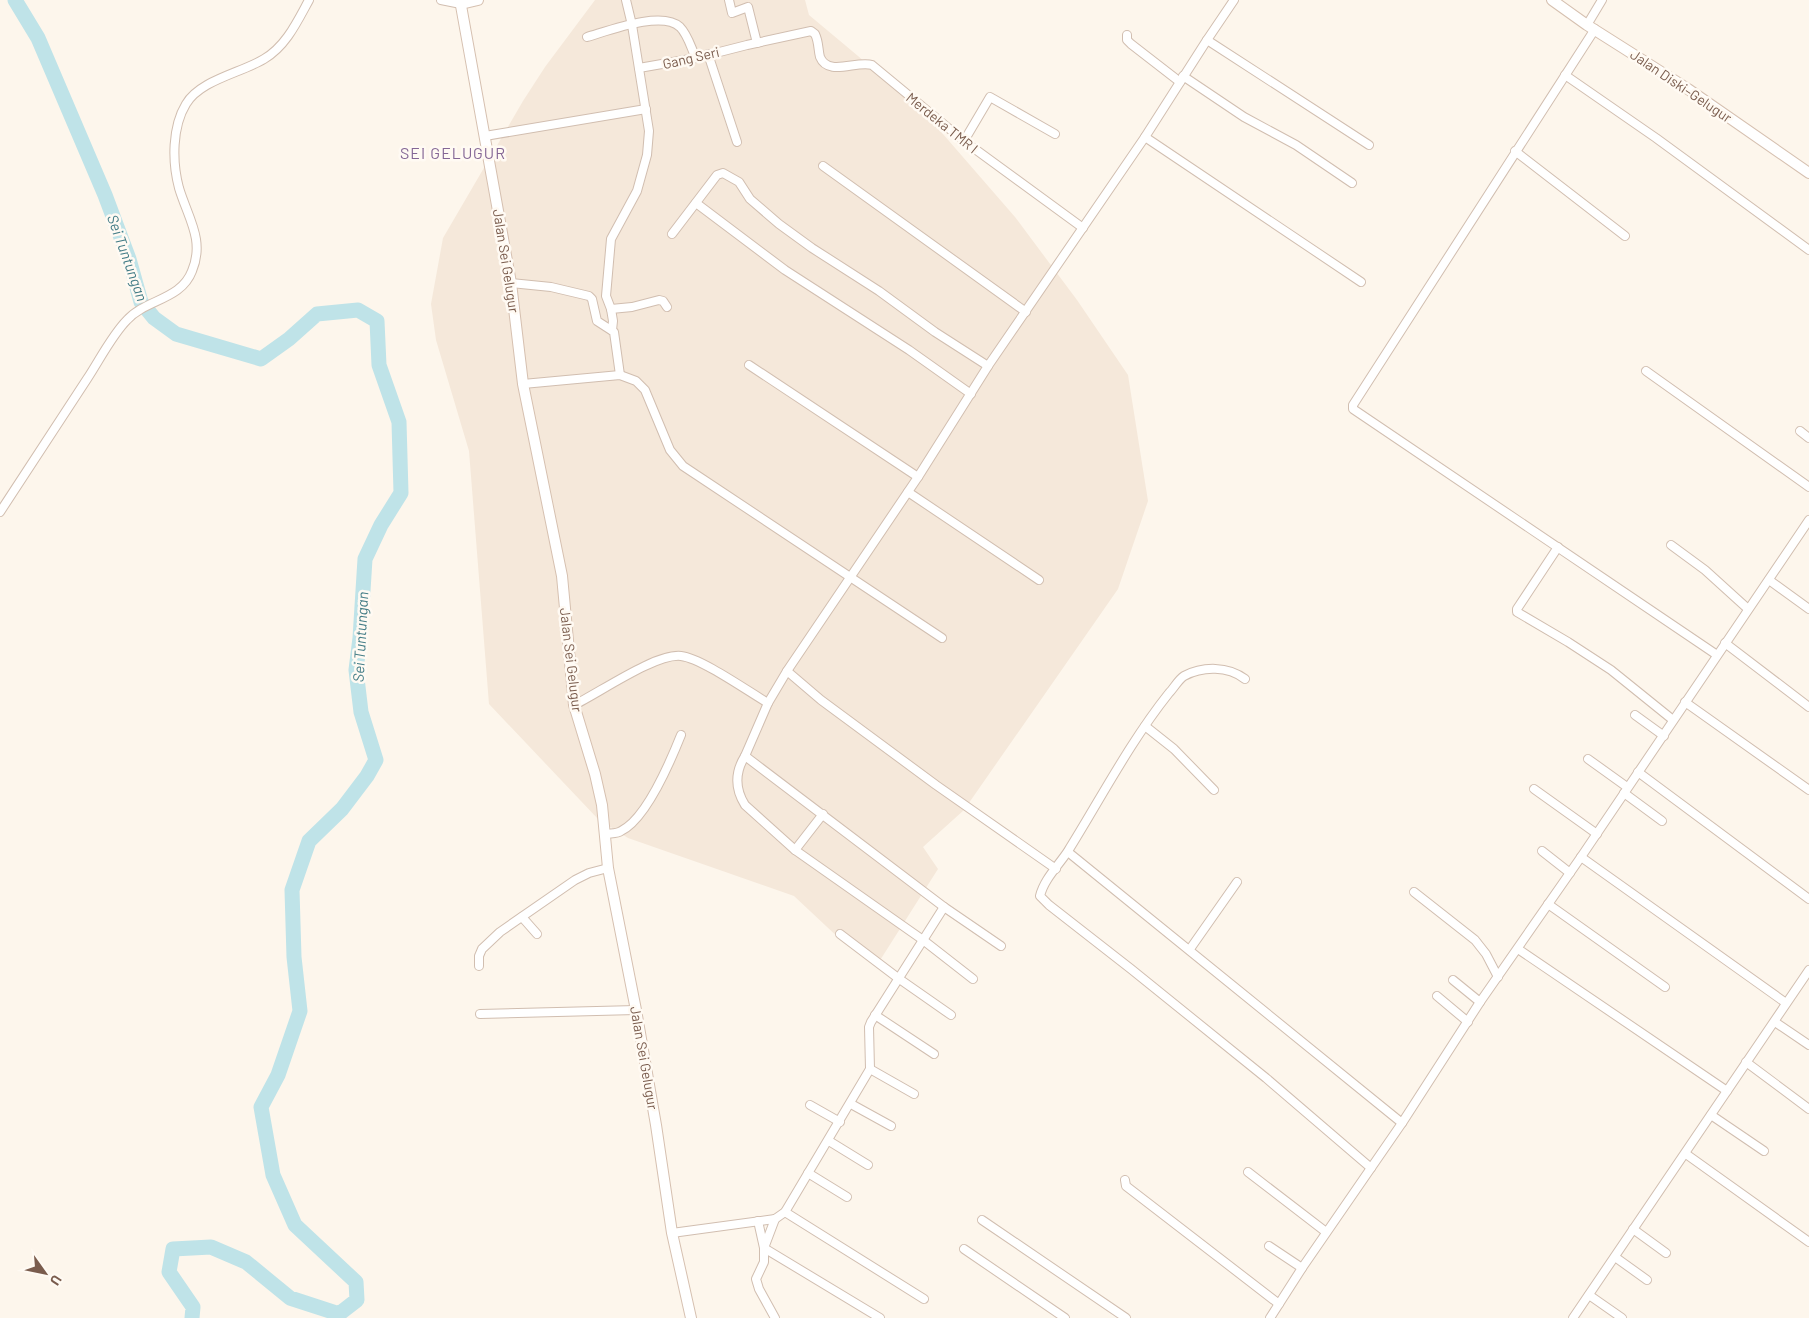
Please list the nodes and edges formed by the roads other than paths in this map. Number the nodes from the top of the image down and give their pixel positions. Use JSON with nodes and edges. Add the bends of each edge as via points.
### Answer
{"nodes":[{"id":1,"x":309,"y":0,"type":"edge"},
{"id":2,"x":441,"y":0,"type":"edge"},
{"id":3,"x":478,"y":0,"type":"edge"},
{"id":4,"x":626,"y":0,"type":"edge"},
{"id":5,"x":729,"y":0,"type":"edge"},
{"id":6,"x":1234,"y":0,"type":"edge"},
{"id":7,"x":1552,"y":0,"type":"edge"},
{"id":8,"x":1602,"y":0,"type":"edge"},
{"id":9,"x":460,"y":2,"type":"edge"},
{"id":10,"x":632,"y":25,"type":"junction"},
{"id":11,"x":1591,"y":27,"type":"junction"},
{"id":12,"x":811,"y":31,"type":"joint"},
{"id":13,"x":1127,"y":35,"type":"dead end"},
{"id":14,"x":587,"y":37,"type":"dead end"},
{"id":15,"x":1207,"y":40,"type":"junction"},
{"id":16,"x":757,"y":43,"type":"junction"},
{"id":17,"x":708,"y":54,"type":"junction"},
{"id":18,"x":696,"y":58,"type":"junction"},
{"id":19,"x":639,"y":68,"type":"junction"},
{"id":20,"x":1565,"y":75,"type":"junction"},
{"id":21,"x":1182,"y":79,"type":"junction"},
{"id":22,"x":646,"y":108,"type":"junction"},
{"id":23,"x":1055,"y":134,"type":"dead end"},
{"id":24,"x":485,"y":136,"type":"junction"},
{"id":25,"x":1145,"y":137,"type":"junction"},
{"id":26,"x":964,"y":141,"type":"junction"},
{"id":27,"x":737,"y":142,"type":"dead end"},
{"id":28,"x":1369,"y":145,"type":"dead end"},
{"id":29,"x":1515,"y":151,"type":"junction"},
{"id":30,"x":824,"y":166,"type":"dead end"},
{"id":31,"x":1809,"y":173,"type":"edge"},
{"id":32,"x":1352,"y":183,"type":"dead end"},
{"id":33,"x":696,"y":203,"type":"junction"},
{"id":34,"x":1083,"y":228,"type":"junction"},
{"id":35,"x":672,"y":234,"type":"dead end"},
{"id":36,"x":1625,"y":236,"type":"dead end"},
{"id":37,"x":1809,"y":250,"type":"edge"},
{"id":38,"x":1361,"y":282,"type":"dead end"},
{"id":39,"x":511,"y":283,"type":"junction"},
{"id":40,"x":667,"y":307,"type":"dead end"},
{"id":41,"x":611,"y":309,"type":"junction"},
{"id":42,"x":1026,"y":312,"type":"junction"},
{"id":43,"x":612,"y":330,"type":"junction"},
{"id":44,"x":749,"y":365,"type":"dead end"},
{"id":45,"x":988,"y":366,"type":"junction"},
{"id":46,"x":1646,"y":371,"type":"dead end"},
{"id":47,"x":620,"y":375,"type":"junction"},
{"id":48,"x":523,"y":384,"type":"junction"},
{"id":49,"x":971,"y":394,"type":"junction"},
{"id":50,"x":1800,"y":431,"type":"dead end"},
{"id":51,"x":1809,"y":438,"type":"edge"},
{"id":52,"x":918,"y":477,"type":"junction"},
{"id":53,"x":1809,"y":487,"type":"edge"},
{"id":54,"x":908,"y":492,"type":"junction"},
{"id":55,"x":0,"y":512,"type":"edge"},
{"id":56,"x":1809,"y":520,"type":"edge"},
{"id":57,"x":1671,"y":545,"type":"dead end"},
{"id":58,"x":1558,"y":547,"type":"junction"},
{"id":59,"x":850,"y":578,"type":"junction"},
{"id":60,"x":1039,"y":580,"type":"dead end"},
{"id":61,"x":1769,"y":580,"type":"junction"},
{"id":62,"x":1748,"y":609,"type":"junction"},
{"id":63,"x":1809,"y":609,"type":"edge"},
{"id":64,"x":942,"y":638,"type":"dead end"},
{"id":65,"x":1725,"y":643,"type":"junction"},
{"id":66,"x":1717,"y":655,"type":"junction"},
{"id":67,"x":787,"y":671,"type":"junction"},
{"id":68,"x":1245,"y":679,"type":"dead end"},
{"id":69,"x":1685,"y":702,"type":"junction"},
{"id":70,"x":768,"y":703,"type":"junction"},
{"id":71,"x":574,"y":705,"type":"junction"},
{"id":72,"x":1809,"y":708,"type":"edge"},
{"id":73,"x":1635,"y":715,"type":"dead end"},
{"id":74,"x":1674,"y":720,"type":"junction"},
{"id":75,"x":1145,"y":726,"type":"junction"},
{"id":76,"x":681,"y":735,"type":"dead end"},
{"id":77,"x":1664,"y":736,"type":"junction"},
{"id":78,"x":745,"y":756,"type":"junction"},
{"id":79,"x":1588,"y":759,"type":"dead end"},
{"id":80,"x":1638,"y":772,"type":"junction"},
{"id":81,"x":1534,"y":789,"type":"dead end"},
{"id":82,"x":1214,"y":790,"type":"dead end"},
{"id":83,"x":1626,"y":790,"type":"junction"},
{"id":84,"x":1809,"y":790,"type":"edge"},
{"id":85,"x":823,"y":814,"type":"junction"},
{"id":86,"x":1662,"y":821,"type":"dead end"},
{"id":87,"x":606,"y":834,"type":"junction"},
{"id":88,"x":1597,"y":834,"type":"junction"},
{"id":89,"x":795,"y":850,"type":"junction"},
{"id":90,"x":1542,"y":851,"type":"dead end"},
{"id":91,"x":1068,"y":852,"type":"junction"},
{"id":92,"x":1582,"y":857,"type":"junction"},
{"id":93,"x":608,"y":868,"type":"junction"},
{"id":94,"x":1056,"y":869,"type":"junction"},
{"id":95,"x":1570,"y":873,"type":"junction"},
{"id":96,"x":1237,"y":882,"type":"dead end"},
{"id":97,"x":1414,"y":892,"type":"dead end"},
{"id":98,"x":1809,"y":899,"type":"edge"},
{"id":99,"x":1548,"y":904,"type":"junction"},
{"id":100,"x":944,"y":907,"type":"junction"},
{"id":101,"x":522,"y":918,"type":"junction"},
{"id":102,"x":537,"y":934,"type":"dead end"},
{"id":103,"x":840,"y":934,"type":"dead end"},
{"id":104,"x":922,"y":940,"type":"junction"},
{"id":105,"x":1001,"y":946,"type":"dead end"},
{"id":106,"x":1190,"y":949,"type":"junction"},
{"id":107,"x":1518,"y":949,"type":"junction"},
{"id":108,"x":479,"y":966,"type":"dead end"},
{"id":109,"x":1809,"y":970,"type":"edge"},
{"id":110,"x":1498,"y":977,"type":"junction"},
{"id":111,"x":898,"y":978,"type":"junction"},
{"id":112,"x":973,"y":978,"type":"dead end"},
{"id":113,"x":1453,"y":980,"type":"dead end"},
{"id":114,"x":1665,"y":987,"type":"dead end"},
{"id":115,"x":1437,"y":996,"type":"dead end"},
{"id":116,"x":1480,"y":1002,"type":"junction"},
{"id":117,"x":1786,"y":1003,"type":"junction"},
{"id":118,"x":636,"y":1010,"type":"junction"},
{"id":119,"x":480,"y":1014,"type":"dead end"},
{"id":120,"x":875,"y":1015,"type":"junction"},
{"id":121,"x":951,"y":1015,"type":"dead end"},
{"id":122,"x":1468,"y":1022,"type":"junction"},
{"id":123,"x":1774,"y":1022,"type":"junction"},
{"id":124,"x":1809,"y":1045,"type":"edge"},
{"id":125,"x":934,"y":1054,"type":"dead end"},
{"id":126,"x":1746,"y":1062,"type":"junction"},
{"id":127,"x":870,"y":1069,"type":"junction"},
{"id":128,"x":1727,"y":1091,"type":"junction"},
{"id":129,"x":914,"y":1094,"type":"dead end"},
{"id":130,"x":851,"y":1104,"type":"junction"},
{"id":131,"x":810,"y":1105,"type":"dead end"},
{"id":132,"x":1809,"y":1109,"type":"edge"},
{"id":133,"x":1711,"y":1115,"type":"junction"},
{"id":134,"x":840,"y":1122,"type":"junction"},
{"id":135,"x":1402,"y":1123,"type":"junction"},
{"id":136,"x":891,"y":1126,"type":"dead end"},
{"id":137,"x":829,"y":1141,"type":"junction"},
{"id":138,"x":1764,"y":1151,"type":"dead end"},
{"id":139,"x":1686,"y":1154,"type":"junction"},
{"id":140,"x":868,"y":1164,"type":"dead end"},
{"id":141,"x":1371,"y":1168,"type":"junction"},
{"id":142,"x":1248,"y":1172,"type":"dead end"},
{"id":143,"x":808,"y":1173,"type":"junction"},
{"id":144,"x":1125,"y":1180,"type":"dead end"},
{"id":145,"x":847,"y":1197,"type":"dead end"},
{"id":146,"x":785,"y":1212,"type":"junction"},
{"id":147,"x":775,"y":1219,"type":"junction"},
{"id":148,"x":982,"y":1220,"type":"dead end"},
{"id":149,"x":758,"y":1221,"type":"junction"},
{"id":150,"x":1633,"y":1229,"type":"junction"},
{"id":151,"x":672,"y":1232,"type":"junction"},
{"id":152,"x":1326,"y":1232,"type":"junction"},
{"id":153,"x":1809,"y":1242,"type":"edge"},
{"id":154,"x":1269,"y":1246,"type":"dead end"},
{"id":155,"x":764,"y":1248,"type":"junction"},
{"id":156,"x":964,"y":1248,"type":"dead end"},
{"id":157,"x":1666,"y":1253,"type":"dead end"},
{"id":158,"x":1615,"y":1257,"type":"junction"},
{"id":159,"x":1302,"y":1268,"type":"junction"},
{"id":160,"x":1647,"y":1280,"type":"dead end"},
{"id":161,"x":1589,"y":1295,"type":"junction"},
{"id":162,"x":924,"y":1299,"type":"dead end"},
{"id":163,"x":1279,"y":1304,"type":"junction"},
{"id":164,"x":691,"y":1318,"type":"edge"},
{"id":165,"x":775,"y":1318,"type":"edge"},
{"id":166,"x":880,"y":1318,"type":"edge"},
{"id":167,"x":1065,"y":1318,"type":"edge"},
{"id":168,"x":1126,"y":1318,"type":"edge"},
{"id":169,"x":1270,"y":1318,"type":"edge"},
{"id":170,"x":1573,"y":1318,"type":"edge"},
{"id":171,"x":1622,"y":1318,"type":"edge"}],
"edges":[{"from":1,"to":55,"type":"street","via":[[289,36],[264,60],[196,92],[186,104],[178,119],[175,142],[178,186],[197,238],[195,261],[189,278],[174,292],[137,312],[123,324]]},
{"from":2,"to":9,"type":"street"},
{"from":3,"to":9,"type":"main road"},
{"from":4,"to":10,"type":"street"},
{"from":5,"to":16,"type":"street","via":[[732,13],[748,8]]},
{"from":6,"to":15,"type":"street"},
{"from":7,"to":11,"type":"main road","name":"Jalan Diski–Gelugur"},
{"from":8,"to":11,"type":"street"},
{"from":9,"to":24,"type":"main road","name":"Jalan Sei Gelugur"},
{"from":10,"to":14,"type":"street"},
{"from":10,"to":18,"type":"street","via":[[664,20],[676,24],[686,34]]},
{"from":10,"to":19,"type":"street"},
{"from":11,"to":20,"type":"street"},
{"from":11,"to":31,"type":"main road","name":"Jalan Diski–Gelugur"},
{"from":12,"to":16,"type":"street","name":"Gang Seri"},
{"from":12,"to":26,"type":"street","name":"Merdeka TMR I","via":[[815,34],[820,58],[826,64],[832,67],[872,65]]},
{"from":13,"to":21,"type":"street","via":[[1131,44]]},
{"from":15,"to":21,"type":"street"},
{"from":15,"to":28,"type":"street"},
{"from":16,"to":17,"type":"street","name":"Gang Seri"},
{"from":17,"to":18,"type":"street","name":"Gang Seri"},
{"from":17,"to":27,"type":"street"},
{"from":18,"to":19,"type":"street","name":"Gang Seri"},
{"from":19,"to":22,"type":"street"},
{"from":20,"to":29,"type":"street"},
{"from":20,"to":37,"type":"street"},
{"from":21,"to":25,"type":"street"},
{"from":21,"to":32,"type":"street","via":[[1296,145]]},
{"from":22,"to":24,"type":"street"},
{"from":22,"to":41,"type":"street","via":[[649,131],[644,170],[637,191],[611,238],[606,296]]},
{"from":23,"to":26,"type":"street","via":[[990,97]]},
{"from":24,"to":39,"type":"main road","name":"Jalan Sei Gelugur"},
{"from":25,"to":34,"type":"street"},
{"from":25,"to":38,"type":"street"},
{"from":26,"to":34,"type":"street","name":"Merdeka TMR I"},
{"from":29,"to":36,"type":"street"},
{"from":29,"to":58,"type":"street","via":[[1353,409]]},
{"from":30,"to":42,"type":"street"},
{"from":33,"to":35,"type":"street"},
{"from":33,"to":45,"type":"street","via":[[717,175],[729,176],[739,182],[750,199],[792,234]]},
{"from":33,"to":49,"type":"street","via":[[785,270]]},
{"from":34,"to":42,"type":"street"},
{"from":39,"to":43,"type":"street","via":[[551,287],[589,296],[597,322]]},
{"from":39,"to":48,"type":"main road","name":"Jalan Sei Gelugur"},
{"from":40,"to":41,"type":"street","via":[[659,300]]},
{"from":41,"to":43,"type":"street"},
{"from":42,"to":45,"type":"street"},
{"from":43,"to":47,"type":"street","via":[[616,337]]},
{"from":44,"to":52,"type":"street"},
{"from":45,"to":49,"type":"street"},
{"from":46,"to":53,"type":"street"},
{"from":47,"to":48,"type":"street"},
{"from":47,"to":59,"type":"street","via":[[636,380],[645,390],[670,450],[683,466]]},
{"from":48,"to":71,"type":"main road","name":"Jalan Sei Gelugur","via":[[562,576]]},
{"from":49,"to":52,"type":"street"},
{"from":50,"to":51,"type":"street"},
{"from":52,"to":54,"type":"street"},
{"from":54,"to":59,"type":"street"},
{"from":54,"to":60,"type":"street"},
{"from":56,"to":61,"type":"street"},
{"from":57,"to":62,"type":"street","via":[[1705,570]]},
{"from":58,"to":66,"type":"street"},
{"from":58,"to":74,"type":"street","via":[[1516,612],[1610,670]]},
{"from":59,"to":64,"type":"street"},
{"from":59,"to":67,"type":"street"},
{"from":61,"to":62,"type":"street"},
{"from":61,"to":63,"type":"street"},
{"from":62,"to":65,"type":"street"},
{"from":65,"to":66,"type":"street"},
{"from":65,"to":72,"type":"street"},
{"from":66,"to":69,"type":"street"},
{"from":67,"to":70,"type":"street"},
{"from":67,"to":94,"type":"street","via":[[936,785]]},
{"from":68,"to":75,"type":"street","via":[[1233,671],[1216,669],[1202,669],[1184,676]]},
{"from":69,"to":74,"type":"street"},
{"from":69,"to":84,"type":"street"},
{"from":70,"to":71,"type":"street","via":[[695,659],[681,656],[659,660]]},
{"from":70,"to":78,"type":"street"},
{"from":71,"to":87,"type":"main road","name":"Jalan Sei Gelugur","via":[[595,774]]},
{"from":73,"to":77,"type":"street"},
{"from":74,"to":77,"type":"street"},
{"from":75,"to":82,"type":"street","via":[[1174,749]]},
{"from":75,"to":91,"type":"street"},
{"from":76,"to":87,"type":"street","via":[[659,785],[633,822],[620,832]]},
{"from":77,"to":80,"type":"street"},
{"from":78,"to":85,"type":"street"},
{"from":78,"to":89,"type":"street","via":[[738,774],[740,798]]},
{"from":79,"to":83,"type":"street"},
{"from":80,"to":83,"type":"street"},
{"from":80,"to":98,"type":"street"},
{"from":81,"to":88,"type":"street"},
{"from":83,"to":86,"type":"street"},
{"from":83,"to":88,"type":"street"},
{"from":85,"to":89,"type":"street"},
{"from":85,"to":100,"type":"street"},
{"from":87,"to":93,"type":"main road","name":"Jalan Sei Gelugur"},
{"from":88,"to":92,"type":"street"},
{"from":89,"to":104,"type":"street"},
{"from":90,"to":95,"type":"street"},
{"from":91,"to":94,"type":"street"},
{"from":91,"to":106,"type":"street"},
{"from":92,"to":95,"type":"street"},
{"from":92,"to":117,"type":"street"},
{"from":93,"to":101,"type":"street","via":[[575,880]]},
{"from":93,"to":118,"type":"main road","name":"Jalan Sei Gelugur"},
{"from":94,"to":141,"type":"street","via":[[1041,892],[1042,900],[1131,968]]},
{"from":95,"to":99,"type":"street"},
{"from":96,"to":106,"type":"street"},
{"from":97,"to":110,"type":"street","via":[[1475,940]]},
{"from":99,"to":107,"type":"street"},
{"from":99,"to":114,"type":"street"},
{"from":100,"to":104,"type":"street"},
{"from":100,"to":105,"type":"street"},
{"from":101,"to":102,"type":"street"},
{"from":101,"to":108,"type":"street","via":[[482,949]]},
{"from":103,"to":111,"type":"street"},
{"from":104,"to":111,"type":"street"},
{"from":104,"to":112,"type":"street"},
{"from":106,"to":135,"type":"street"},
{"from":107,"to":110,"type":"street"},
{"from":107,"to":128,"type":"street"},
{"from":109,"to":117,"type":"street"},
{"from":110,"to":116,"type":"street"},
{"from":111,"to":120,"type":"street"},
{"from":111,"to":121,"type":"street"},
{"from":113,"to":116,"type":"street"},
{"from":115,"to":122,"type":"street"},
{"from":116,"to":122,"type":"street"},
{"from":117,"to":123,"type":"street"},
{"from":118,"to":119,"type":"street"},
{"from":118,"to":151,"type":"main road","name":"Jalan Sei Gelugur"},
{"from":120,"to":125,"type":"street"},
{"from":120,"to":127,"type":"street","via":[[869,1026]]},
{"from":122,"to":135,"type":"street"},
{"from":123,"to":124,"type":"street"},
{"from":123,"to":126,"type":"street"},
{"from":126,"to":128,"type":"street"},
{"from":126,"to":132,"type":"street"},
{"from":127,"to":129,"type":"street"},
{"from":127,"to":130,"type":"street"},
{"from":128,"to":133,"type":"street"},
{"from":130,"to":134,"type":"street"},
{"from":130,"to":136,"type":"street"},
{"from":131,"to":134,"type":"street"},
{"from":133,"to":138,"type":"street"},
{"from":133,"to":139,"type":"street"},
{"from":134,"to":137,"type":"street"},
{"from":135,"to":141,"type":"street"},
{"from":137,"to":140,"type":"street"},
{"from":137,"to":143,"type":"street"},
{"from":139,"to":150,"type":"street"},
{"from":139,"to":153,"type":"street"},
{"from":141,"to":152,"type":"street"},
{"from":142,"to":152,"type":"street"},
{"from":143,"to":145,"type":"street"},
{"from":143,"to":146,"type":"street"},
{"from":144,"to":163,"type":"street","via":[[1126,1186]]},
{"from":146,"to":147,"type":"street"},
{"from":146,"to":162,"type":"street"},
{"from":147,"to":149,"type":"street"},
{"from":147,"to":155,"type":"street"},
{"from":148,"to":168,"type":"street"},
{"from":149,"to":151,"type":"street"},
{"from":149,"to":155,"type":"street"},
{"from":150,"to":157,"type":"street"},
{"from":150,"to":158,"type":"street"},
{"from":151,"to":164,"type":"main road","name":"Jalan Sei Gelugur"},
{"from":152,"to":159,"type":"street"},
{"from":154,"to":159,"type":"street"},
{"from":155,"to":165,"type":"street","via":[[764,1262],[756,1279]]},
{"from":155,"to":166,"type":"street"},
{"from":156,"to":167,"type":"street"},
{"from":158,"to":160,"type":"street"},
{"from":158,"to":161,"type":"street"},
{"from":159,"to":163,"type":"street"},
{"from":161,"to":170,"type":"street"},
{"from":161,"to":171,"type":"street"},
{"from":163,"to":169,"type":"street"}]}
